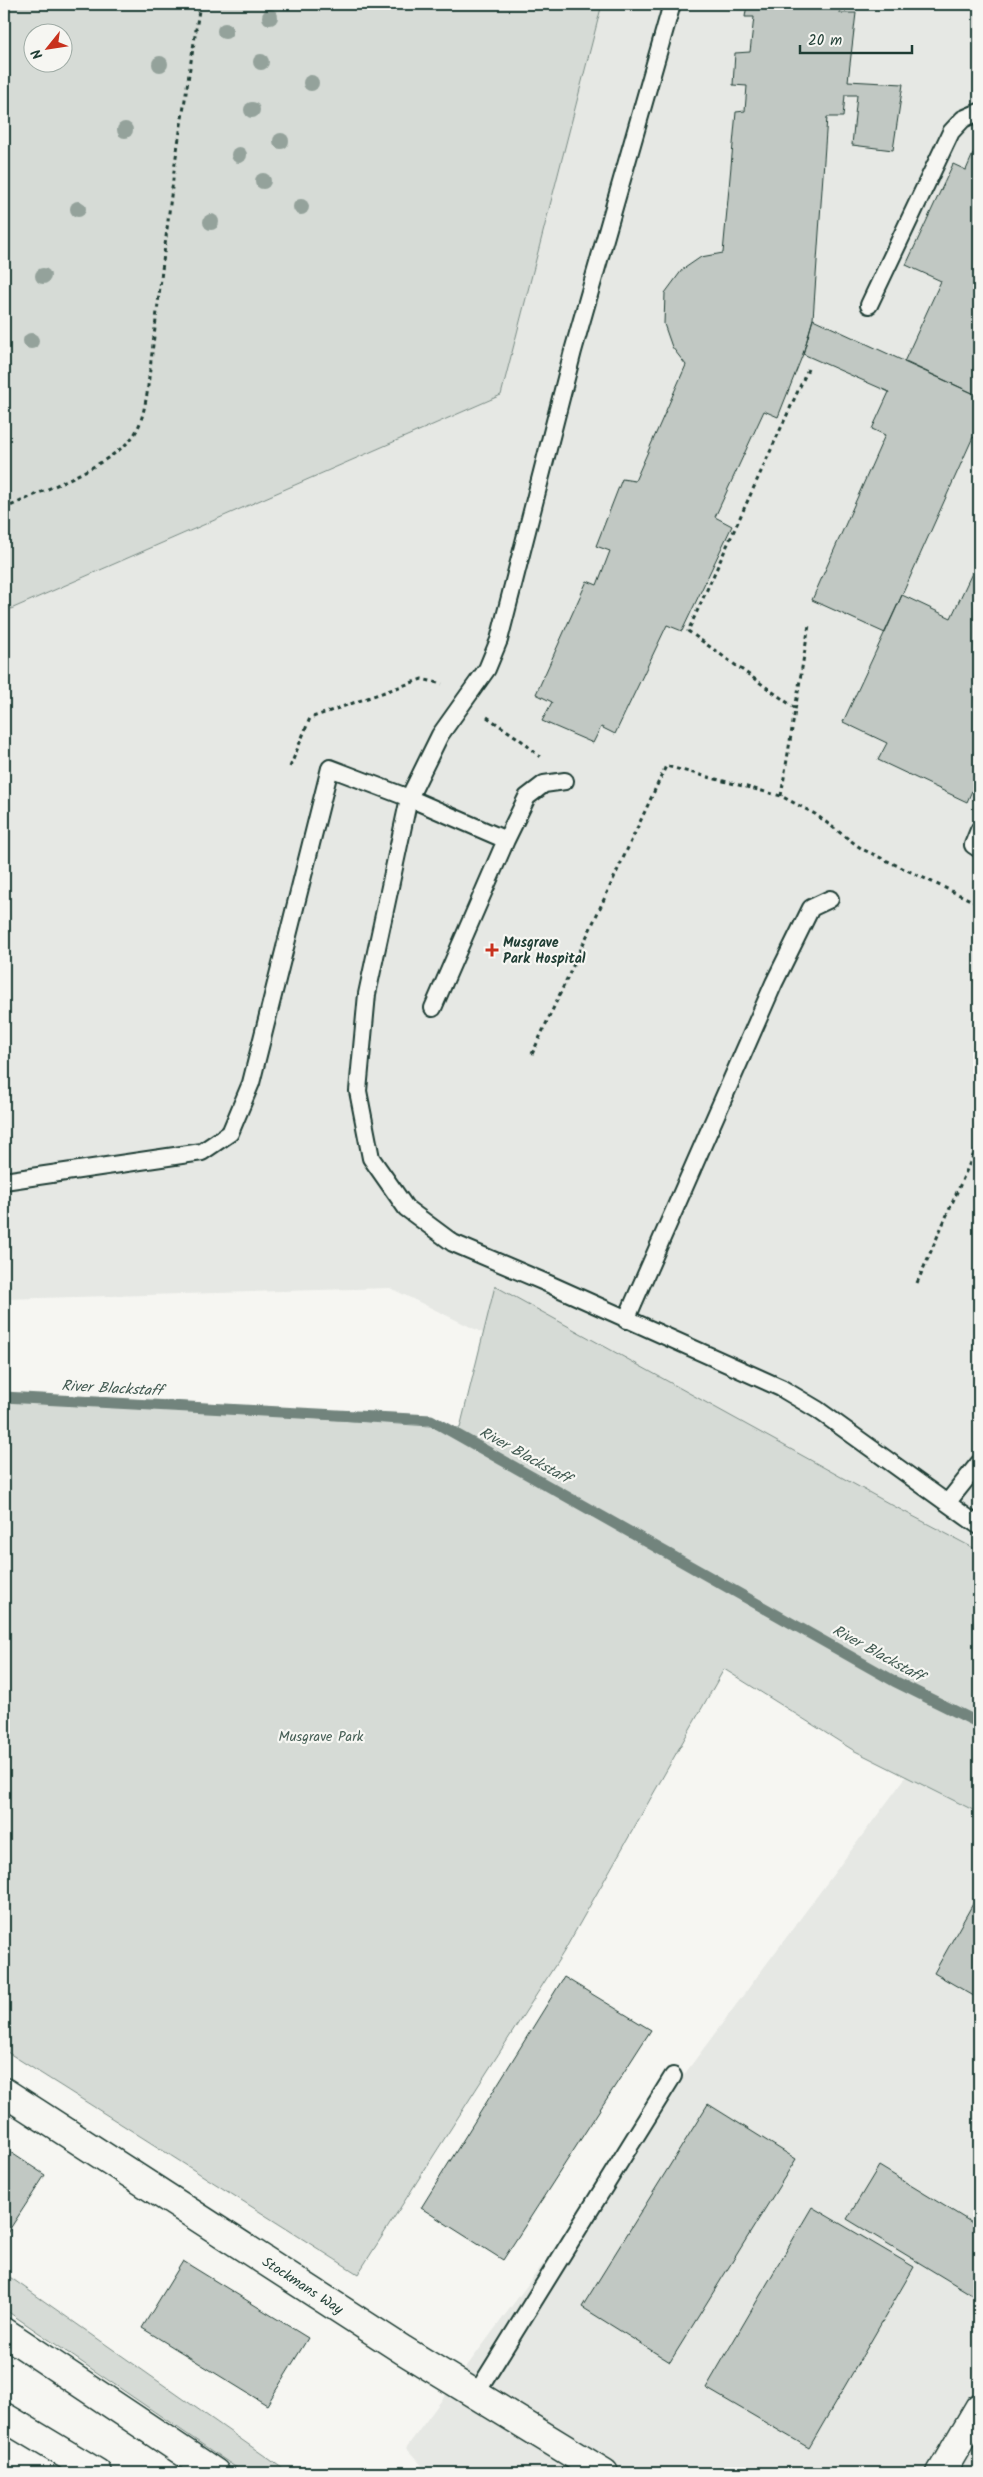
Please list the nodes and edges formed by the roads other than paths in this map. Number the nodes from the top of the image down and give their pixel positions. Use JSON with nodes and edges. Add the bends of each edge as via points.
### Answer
{"nodes":[{"id":1,"x":672,"y":4,"type":"edge"},
{"id":2,"x":979,"y":112,"type":"edge"},
{"id":3,"x":869,"y":304,"type":"dead end"},
{"id":4,"x":566,"y":781,"type":"dead end"},
{"id":5,"x":409,"y":798,"type":"junction"},
{"id":6,"x":979,"y":830,"type":"edge"},
{"id":7,"x":506,"y":840,"type":"junction"},
{"id":8,"x":979,"y":849,"type":"edge"},
{"id":9,"x":830,"y":899,"type":"dead end"},
{"id":10,"x":433,"y":1008,"type":"dead end"},
{"id":11,"x":4,"y":1181,"type":"edge"},
{"id":12,"x":626,"y":1320,"type":"junction"},
{"id":13,"x":979,"y":1463,"type":"edge"},
{"id":14,"x":947,"y":1503,"type":"junction"},
{"id":15,"x":979,"y":1526,"type":"edge"},
{"id":16,"x":673,"y":2076,"type":"dead end"},
{"id":17,"x":4,"y":2092,"type":"edge"},
{"id":18,"x":4,"y":2332,"type":"edge"},
{"id":19,"x":476,"y":2394,"type":"junction"},
{"id":20,"x":979,"y":2408,"type":"edge"},
{"id":21,"x":4,"y":2417,"type":"edge"},
{"id":22,"x":97,"y":2473,"type":"edge"},
{"id":23,"x":215,"y":2473,"type":"edge"},
{"id":24,"x":604,"y":2473,"type":"edge"},
{"id":25,"x":940,"y":2473,"type":"edge"}],
"edges":[{"from":1,"to":5,"type":"lane","via":[[573,351],[499,640],[487,669],[440,735]]},
{"from":2,"to":3,"type":"lane","via":[[962,119],[951,132]]},
{"from":4,"to":7,"type":"lane","via":[[544,784],[528,797]]},
{"from":5,"to":7,"type":"lane"},
{"from":5,"to":11,"type":"lane","via":[[330,768],[251,1083],[230,1133],[202,1152]]},
{"from":5,"to":12,"type":"lane","via":[[367,994],[358,1091],[371,1158],[406,1208],[453,1244]]},
{"from":6,"to":8,"type":"lane","via":[[973,845]]},
{"from":7,"to":10,"type":"lane"},
{"from":9,"to":12,"type":"lane","via":[[811,908],[774,983]]},
{"from":12,"to":14,"type":"lane","via":[[781,1388],[818,1410]]},
{"from":13,"to":14,"type":"lane"},
{"from":14,"to":15,"type":"lane"},
{"from":16,"to":19,"type":"lane"},
{"from":17,"to":19,"type":"main road","name":"Stockmans Way"},
{"from":18,"to":23,"type":"main road"},
{"from":19,"to":24,"type":"main road","name":"Stockmans Way"},
{"from":20,"to":25,"type":"main road"},
{"from":21,"to":22,"type":"main road"}]}
